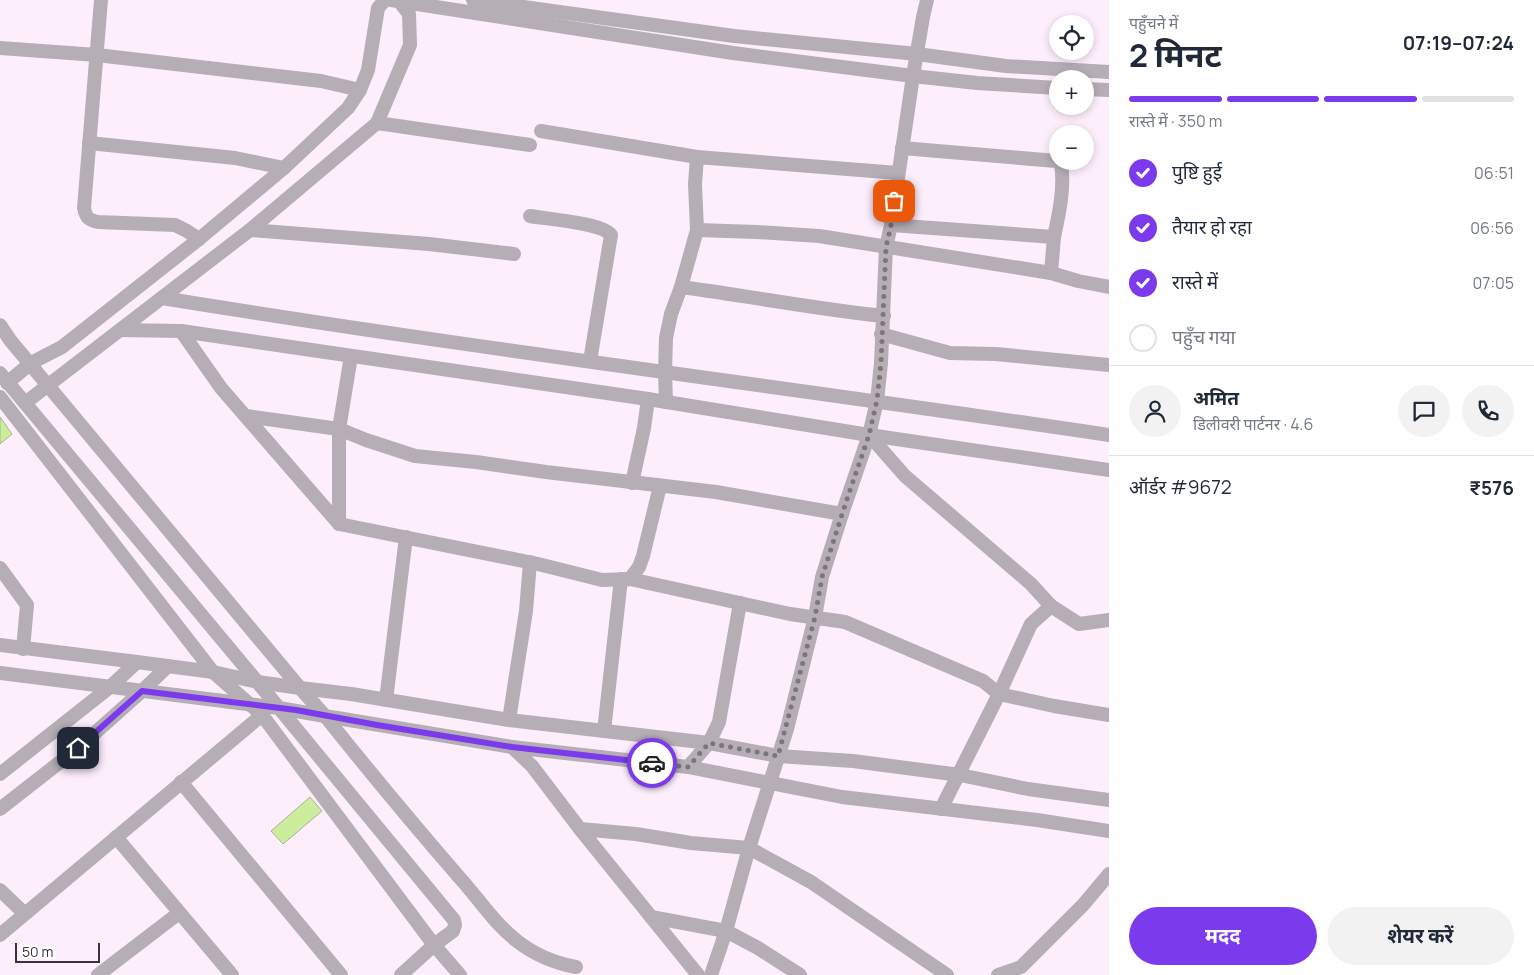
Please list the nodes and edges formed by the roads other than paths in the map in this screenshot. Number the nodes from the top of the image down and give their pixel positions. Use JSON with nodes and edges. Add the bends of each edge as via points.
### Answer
{"nodes":[{"id":1,"x":101,"y":0,"type":"edge"},
{"id":2,"x":385,"y":0,"type":"edge"},
{"id":3,"x":397,"y":0,"type":"edge"},
{"id":4,"x":473,"y":0,"type":"edge"},
{"id":5,"x":928,"y":0,"type":"edge"},
{"id":6,"x":0,"y":48,"type":"edge"},
{"id":7,"x":917,"y":54,"type":"junction"},
{"id":8,"x":97,"y":55,"type":"junction"},
{"id":9,"x":1109,"y":72,"type":"edge"},
{"id":10,"x":913,"y":76,"type":"junction"},
{"id":11,"x":1049,"y":87,"type":"edge"},
{"id":12,"x":1094,"y":89,"type":"edge"},
{"id":13,"x":360,"y":90,"type":"junction"},
{"id":14,"x":1109,"y":90,"type":"edge"},
{"id":15,"x":377,"y":123,"type":"junction"},
{"id":16,"x":541,"y":131,"type":"dead end"},
{"id":17,"x":89,"y":143,"type":"junction"},
{"id":18,"x":530,"y":144,"type":"dead end"},
{"id":19,"x":902,"y":148,"type":"junction"},
{"id":20,"x":697,"y":157,"type":"junction"},
{"id":21,"x":284,"y":168,"type":"junction"},
{"id":22,"x":898,"y":173,"type":"junction"},
{"id":23,"x":530,"y":216,"type":"dead end"},
{"id":24,"x":891,"y":225,"type":"junction"},
{"id":25,"x":250,"y":230,"type":"junction"},
{"id":26,"x":697,"y":230,"type":"junction"},
{"id":27,"x":1054,"y":237,"type":"junction"},
{"id":28,"x":199,"y":239,"type":"junction"},
{"id":29,"x":886,"y":247,"type":"junction"},
{"id":30,"x":514,"y":254,"type":"dead end"},
{"id":31,"x":1051,"y":272,"type":"junction"},
{"id":32,"x":1109,"y":286,"type":"edge"},
{"id":33,"x":681,"y":287,"type":"junction"},
{"id":34,"x":162,"y":298,"type":"junction"},
{"id":35,"x":884,"y":316,"type":"junction"},
{"id":36,"x":0,"y":326,"type":"edge"},
{"id":37,"x":120,"y":330,"type":"junction"},
{"id":38,"x":181,"y":331,"type":"junction"},
{"id":39,"x":881,"y":334,"type":"junction"},
{"id":40,"x":351,"y":356,"type":"junction"},
{"id":41,"x":590,"y":361,"type":"junction"},
{"id":42,"x":31,"y":363,"type":"junction"},
{"id":43,"x":1109,"y":365,"type":"edge"},
{"id":44,"x":665,"y":372,"type":"junction"},
{"id":45,"x":4,"y":378,"type":"edge"},
{"id":46,"x":49,"y":385,"type":"junction"},
{"id":47,"x":0,"y":397,"type":"edge"},
{"id":48,"x":648,"y":399,"type":"junction"},
{"id":49,"x":877,"y":400,"type":"junction"},
{"id":50,"x":666,"y":402,"type":"junction"},
{"id":51,"x":25,"y":403,"type":"junction"},
{"id":52,"x":246,"y":416,"type":"junction"},
{"id":53,"x":339,"y":429,"type":"junction"},
{"id":54,"x":869,"y":435,"type":"junction"},
{"id":55,"x":1109,"y":435,"type":"edge"},
{"id":56,"x":1109,"y":470,"type":"edge"},
{"id":57,"x":632,"y":482,"type":"junction"},
{"id":58,"x":660,"y":486,"type":"junction"},
{"id":59,"x":842,"y":514,"type":"junction"},
{"id":60,"x":340,"y":524,"type":"junction"},
{"id":61,"x":406,"y":537,"type":"junction"},
{"id":62,"x":530,"y":562,"type":"junction"},
{"id":63,"x":0,"y":568,"type":"edge"},
{"id":64,"x":625,"y":579,"type":"junction"},
{"id":65,"x":740,"y":603,"type":"junction"},
{"id":66,"x":1051,"y":606,"type":"junction"},
{"id":67,"x":815,"y":617,"type":"junction"},
{"id":68,"x":1109,"y":620,"type":"edge"},
{"id":69,"x":0,"y":646,"type":"edge"},
{"id":70,"x":24,"y":649,"type":"junction"},
{"id":71,"x":136,"y":662,"type":"junction"},
{"id":72,"x":168,"y":666,"type":"junction"},
{"id":73,"x":213,"y":672,"type":"junction"},
{"id":74,"x":0,"y":674,"type":"edge"},
{"id":75,"x":258,"y":682,"type":"junction"},
{"id":76,"x":110,"y":687,"type":"junction"},
{"id":77,"x":300,"y":688,"type":"junction"},
{"id":78,"x":142,"y":691,"type":"junction"},
{"id":79,"x":999,"y":694,"type":"junction"},
{"id":80,"x":386,"y":700,"type":"junction"},
{"id":81,"x":250,"y":704,"type":"junction"},
{"id":82,"x":279,"y":708,"type":"junction"},
{"id":83,"x":262,"y":715,"type":"junction"},
{"id":84,"x":1109,"y":715,"type":"edge"},
{"id":85,"x":325,"y":716,"type":"junction"},
{"id":86,"x":509,"y":720,"type":"junction"},
{"id":87,"x":604,"y":731,"type":"junction"},
{"id":88,"x":709,"y":743,"type":"junction"},
{"id":89,"x":512,"y":747,"type":"junction"},
{"id":90,"x":778,"y":756,"type":"junction"},
{"id":91,"x":688,"y":767,"type":"junction"},
{"id":92,"x":0,"y":774,"type":"edge"},
{"id":93,"x":960,"y":775,"type":"junction"},
{"id":94,"x":769,"y":781,"type":"junction"},
{"id":95,"x":181,"y":782,"type":"junction"},
{"id":96,"x":1109,"y":800,"type":"edge"},
{"id":97,"x":0,"y":809,"type":"edge"},
{"id":98,"x":941,"y":809,"type":"junction"},
{"id":99,"x":580,"y":829,"type":"junction"},
{"id":100,"x":1109,"y":831,"type":"edge"},
{"id":101,"x":116,"y":838,"type":"junction"},
{"id":102,"x":749,"y":848,"type":"junction"},
{"id":103,"x":1109,"y":874,"type":"edge"},
{"id":104,"x":0,"y":890,"type":"edge"},
{"id":105,"x":24,"y":913,"type":"junction"},
{"id":106,"x":179,"y":913,"type":"junction"},
{"id":107,"x":651,"y":917,"type":"junction"},
{"id":108,"x":726,"y":931,"type":"junction"},
{"id":109,"x":0,"y":935,"type":"edge"},
{"id":110,"x":434,"y":945,"type":"junction"},
{"id":111,"x":576,"y":967,"type":"dead end"},
{"id":112,"x":98,"y":975,"type":"edge"},
{"id":113,"x":232,"y":975,"type":"edge"},
{"id":114,"x":341,"y":975,"type":"edge"},
{"id":115,"x":401,"y":975,"type":"edge"},
{"id":116,"x":460,"y":975,"type":"edge"},
{"id":117,"x":698,"y":975,"type":"edge"},
{"id":118,"x":711,"y":975,"type":"edge"},
{"id":119,"x":800,"y":975,"type":"edge"},
{"id":120,"x":947,"y":975,"type":"edge"},
{"id":121,"x":998,"y":975,"type":"edge"}],
"edges":[{"from":1,"to":8,"type":"street"},
{"from":2,"to":13,"type":"street","via":[[378,8],[368,70]]},
{"from":3,"to":10,"type":"street","via":[[733,53]]},
{"from":3,"to":15,"type":"street","via":[[409,14],[410,45]]},
{"from":4,"to":7,"type":"street","via":[[734,36]]},
{"from":5,"to":7,"type":"street"},
{"from":6,"to":8,"type":"street"},
{"from":7,"to":9,"type":"street","via":[[1006,66]]},
{"from":7,"to":10,"type":"street"},
{"from":8,"to":13,"type":"street","via":[[321,81]]},
{"from":8,"to":17,"type":"street"},
{"from":10,"to":11,"type":"street"},
{"from":10,"to":19,"type":"street"},
{"from":12,"to":14,"type":"street"},
{"from":13,"to":21,"type":"street","via":[[348,108]]},
{"from":15,"to":18,"type":"street"},
{"from":15,"to":25,"type":"street"},
{"from":16,"to":20,"type":"street"},
{"from":17,"to":21,"type":"street","via":[[226,157]]},
{"from":17,"to":28,"type":"street","via":[[84,208],[90,220],[175,225]]},
{"from":19,"to":22,"type":"street"},
{"from":19,"to":27,"type":"street","via":[[1056,161],[1062,171]]},
{"from":20,"to":22,"type":"street"},
{"from":20,"to":26,"type":"street"},
{"from":21,"to":28,"type":"street"},
{"from":22,"to":24,"type":"street"},
{"from":23,"to":41,"type":"street","via":[[594,226],[610,234]]},
{"from":24,"to":27,"type":"street"},
{"from":24,"to":29,"type":"street"},
{"from":25,"to":30,"type":"street"},
{"from":25,"to":34,"type":"street"},
{"from":26,"to":29,"type":"street","via":[[818,236]]},
{"from":26,"to":33,"type":"street"},
{"from":27,"to":31,"type":"street"},
{"from":28,"to":42,"type":"street","via":[[62,347]]},
{"from":29,"to":31,"type":"street"},
{"from":29,"to":35,"type":"street"},
{"from":31,"to":32,"type":"street","via":[[1078,282]]},
{"from":33,"to":35,"type":"street"},
{"from":33,"to":44,"type":"street","via":[[669,322]]},
{"from":34,"to":37,"type":"street"},
{"from":34,"to":41,"type":"street"},
{"from":35,"to":39,"type":"street"},
{"from":36,"to":42,"type":"street"},
{"from":37,"to":38,"type":"street"},
{"from":37,"to":46,"type":"street"},
{"from":38,"to":40,"type":"street"},
{"from":38,"to":52,"type":"street","via":[[221,388]]},
{"from":39,"to":43,"type":"street","via":[[950,353]]},
{"from":39,"to":49,"type":"street"},
{"from":40,"to":48,"type":"street"},
{"from":40,"to":53,"type":"street"},
{"from":41,"to":44,"type":"street"},
{"from":42,"to":45,"type":"street"},
{"from":42,"to":46,"type":"street"},
{"from":44,"to":49,"type":"street"},
{"from":44,"to":50,"type":"street"},
{"from":45,"to":51,"type":"street"},
{"from":46,"to":51,"type":"street"},
{"from":46,"to":77,"type":"street"},
{"from":47,"to":73,"type":"street"},
{"from":48,"to":50,"type":"street"},
{"from":48,"to":57,"type":"street"},
{"from":49,"to":54,"type":"street"},
{"from":49,"to":55,"type":"street"},
{"from":50,"to":54,"type":"street"},
{"from":51,"to":75,"type":"street"},
{"from":52,"to":53,"type":"street"},
{"from":52,"to":60,"type":"street"},
{"from":53,"to":57,"type":"street","via":[[415,456]]},
{"from":53,"to":60,"type":"street"},
{"from":54,"to":56,"type":"street"},
{"from":54,"to":59,"type":"street"},
{"from":54,"to":66,"type":"street","via":[[905,476]]},
{"from":57,"to":58,"type":"street"},
{"from":58,"to":59,"type":"street","via":[[716,492]]},
{"from":58,"to":64,"type":"street","via":[[643,556],[639,566]]},
{"from":59,"to":67,"type":"street","via":[[822,577]]},
{"from":60,"to":61,"type":"street"},
{"from":61,"to":62,"type":"street"},
{"from":61,"to":80,"type":"street"},
{"from":62,"to":64,"type":"street","via":[[602,580]]},
{"from":62,"to":86,"type":"street"},
{"from":63,"to":70,"type":"street","via":[[27,605]]},
{"from":64,"to":65,"type":"street"},
{"from":64,"to":87,"type":"street"},
{"from":65,"to":67,"type":"street"},
{"from":65,"to":88,"type":"street","via":[[723,707]]},
{"from":66,"to":68,"type":"street","via":[[1079,624]]},
{"from":66,"to":79,"type":"street","via":[[1031,624]]},
{"from":67,"to":79,"type":"street","via":[[845,622],[896,643],[982,681]]},
{"from":67,"to":90,"type":"street"},
{"from":69,"to":70,"type":"street"},
{"from":70,"to":71,"type":"street"},
{"from":71,"to":72,"type":"street"},
{"from":71,"to":76,"type":"street"},
{"from":72,"to":73,"type":"street"},
{"from":72,"to":78,"type":"street"},
{"from":73,"to":75,"type":"street"},
{"from":73,"to":81,"type":"street"},
{"from":74,"to":76,"type":"street"},
{"from":75,"to":77,"type":"street"},
{"from":75,"to":82,"type":"street"},
{"from":76,"to":78,"type":"street"},
{"from":76,"to":92,"type":"street"},
{"from":77,"to":80,"type":"street"},
{"from":77,"to":85,"type":"street"},
{"from":78,"to":81,"type":"street"},
{"from":78,"to":97,"type":"street","via":[[78,748]]},
{"from":79,"to":84,"type":"street"},
{"from":79,"to":93,"type":"street"},
{"from":80,"to":86,"type":"street"},
{"from":81,"to":82,"type":"street"},
{"from":81,"to":83,"type":"street"},
{"from":82,"to":85,"type":"street"},
{"from":82,"to":110,"type":"street","via":[[454,920],[454,931]]},
{"from":83,"to":95,"type":"street"},
{"from":83,"to":110,"type":"street"},
{"from":85,"to":89,"type":"street"},
{"from":85,"to":111,"type":"street","via":[[388,796],[496,921],[535,953],[559,964]]},
{"from":86,"to":87,"type":"street"},
{"from":87,"to":88,"type":"street"},
{"from":88,"to":90,"type":"street"},
{"from":88,"to":91,"type":"street"},
{"from":89,"to":91,"type":"street"},
{"from":89,"to":99,"type":"street","via":[[532,766]]},
{"from":90,"to":93,"type":"street","via":[[853,761]]},
{"from":90,"to":94,"type":"street"},
{"from":91,"to":94,"type":"street"},
{"from":93,"to":96,"type":"street","via":[[1028,789]]},
{"from":93,"to":98,"type":"street"},
{"from":94,"to":98,"type":"street","via":[[842,797]]},
{"from":94,"to":102,"type":"street"},
{"from":95,"to":101,"type":"street"},
{"from":95,"to":114,"type":"street"},
{"from":98,"to":100,"type":"street"},
{"from":99,"to":102,"type":"street"},
{"from":99,"to":107,"type":"street"},
{"from":101,"to":105,"type":"street"},
{"from":101,"to":106,"type":"street"},
{"from":102,"to":108,"type":"street"},
{"from":102,"to":120,"type":"street","via":[[811,882]]},
{"from":103,"to":121,"type":"street","via":[[1083,905],[1021,966]]},
{"from":104,"to":105,"type":"street"},
{"from":105,"to":109,"type":"street"},
{"from":106,"to":112,"type":"street"},
{"from":106,"to":113,"type":"street"},
{"from":107,"to":108,"type":"street"},
{"from":107,"to":117,"type":"street"},
{"from":108,"to":118,"type":"street"},
{"from":108,"to":119,"type":"street"},
{"from":110,"to":115,"type":"street"},
{"from":110,"to":116,"type":"street"}]}
